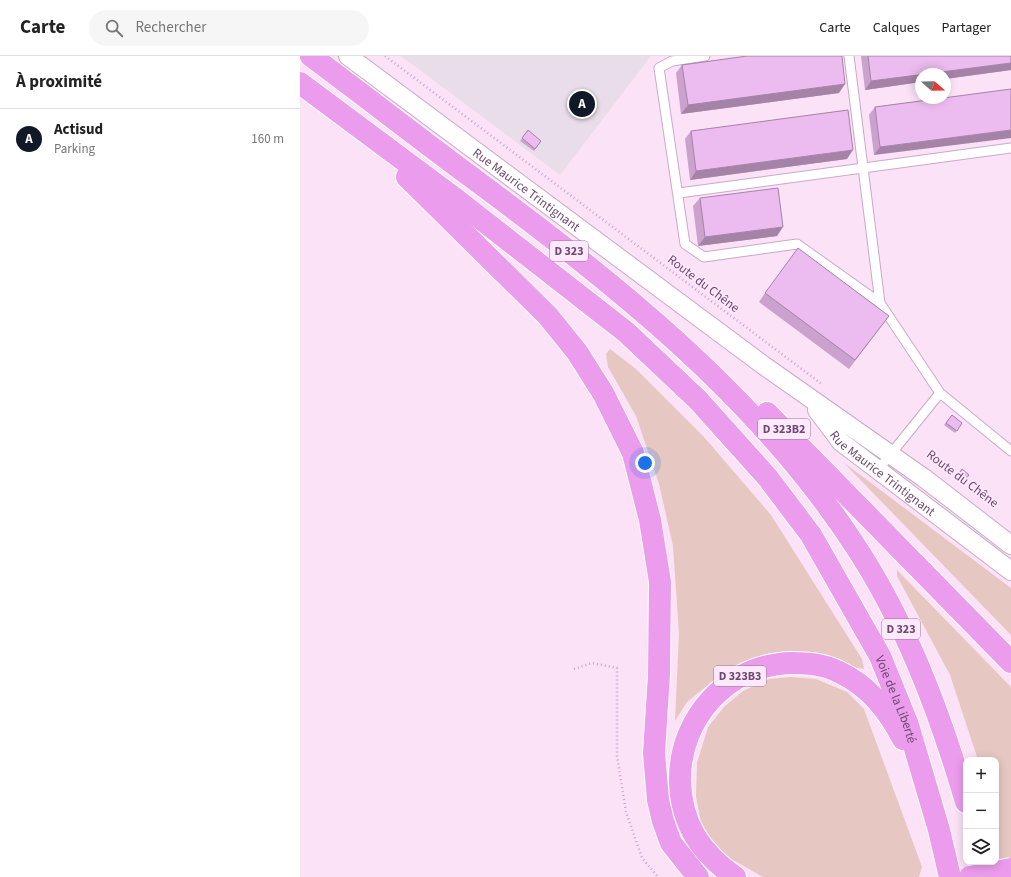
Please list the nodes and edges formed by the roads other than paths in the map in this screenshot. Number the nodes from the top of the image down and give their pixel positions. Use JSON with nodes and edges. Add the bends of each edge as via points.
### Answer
{"nodes":[{"id":1,"x":312,"y":56,"type":"edge"},
{"id":2,"x":348,"y":56,"type":"edge"},
{"id":3,"x":705,"y":56,"type":"edge"},
{"id":4,"x":849,"y":56,"type":"edge"},
{"id":5,"x":300,"y":83,"type":"edge"},
{"id":6,"x":350,"y":121,"type":"junction"},
{"id":7,"x":1011,"y":148,"type":"edge"},
{"id":8,"x":863,"y":168,"type":"junction"},
{"id":9,"x":679,"y":194,"type":"junction"},
{"id":10,"x":533,"y":222,"type":"junction"},
{"id":11,"x":880,"y":303,"type":"junction"},
{"id":12,"x":763,"y":365,"type":"junction"},
{"id":13,"x":940,"y":393,"type":"junction"},
{"id":14,"x":1011,"y":451,"type":"edge"},
{"id":15,"x":890,"y":455,"type":"junction"},
{"id":16,"x":878,"y":470,"type":"junction"},
{"id":17,"x":1011,"y":545,"type":"edge"},
{"id":18,"x":1011,"y":571,"type":"edge"},
{"id":19,"x":1011,"y":662,"type":"edge"},
{"id":20,"x":925,"y":779,"type":"junction"},
{"id":21,"x":963,"y":793,"type":"edge"},
{"id":22,"x":982,"y":865,"type":"edge"},
{"id":23,"x":1011,"y":869,"type":"edge"},
{"id":24,"x":698,"y":877,"type":"edge"},
{"id":25,"x":735,"y":877,"type":"edge"},
{"id":26,"x":950,"y":877,"type":"edge"},
{"id":27,"x":970,"y":877,"type":"edge"},
{"id":28,"x":984,"y":877,"type":"edge"}],
"edges":[{"from":1,"to":10,"type":"highway","number":"D 323"},
{"from":2,"to":12,"type":"street","name":"Rue Maurice Trintignant"},
{"from":3,"to":9,"type":"lane","via":[[672,61],[660,68]]},
{"from":4,"to":8,"type":"lane"},
{"from":5,"to":6,"type":"highway","number":"D 323"},
{"from":6,"to":20,"type":"highway","name":"Voie de la Liberté","number":"D 323","via":[[453,197],[626,332],[698,400],[768,478],[811,535],[880,656],[900,702]]},
{"from":6,"to":24,"type":"highway","via":[[548,316],[577,352],[603,393],[630,446],[643,486],[660,582],[659,675],[654,753],[658,800],[671,843]]},
{"from":7,"to":8,"type":"lane"},
{"from":8,"to":9,"type":"lane"},
{"from":8,"to":11,"type":"lane"},
{"from":9,"to":11,"type":"lane","via":[[686,244],[704,257],[797,244]]},
{"from":10,"to":19,"type":"highway","number":"D 323B2","via":[[604,268],[650,304],[710,358],[793,438],[869,519]]},
{"from":10,"to":21,"type":"highway","number":"D 323","via":[[651,319],[700,364],[802,473],[852,540],[914,654],[950,747]]},
{"from":11,"to":13,"type":"lane"},
{"from":12,"to":15,"type":"street","name":"Rue Maurice Trintignant"},
{"from":12,"to":16,"type":"street","name":"Rue Maurice Trintignant","via":[[816,409],[841,442]]},
{"from":13,"to":14,"type":"lane"},
{"from":13,"to":15,"type":"lane"},
{"from":15,"to":16,"type":"lane"},
{"from":15,"to":17,"type":"street","name":"Rue Maurice Trintignant"},
{"from":16,"to":18,"type":"street","name":"Rue Maurice Trintignant"},
{"from":20,"to":25,"type":"highway","number":"D 323B3","via":[[877,699],[839,672],[808,663],[775,663],[744,674],[721,689],[702,708],[686,738],[680,770],[680,794],[691,830],[708,854]]},
{"from":20,"to":26,"type":"highway","name":"Voie de la Liberté","number":"D 323"},
{"from":22,"to":28,"type":"highway"},
{"from":23,"to":27,"type":"highway","bridge":true}]}
